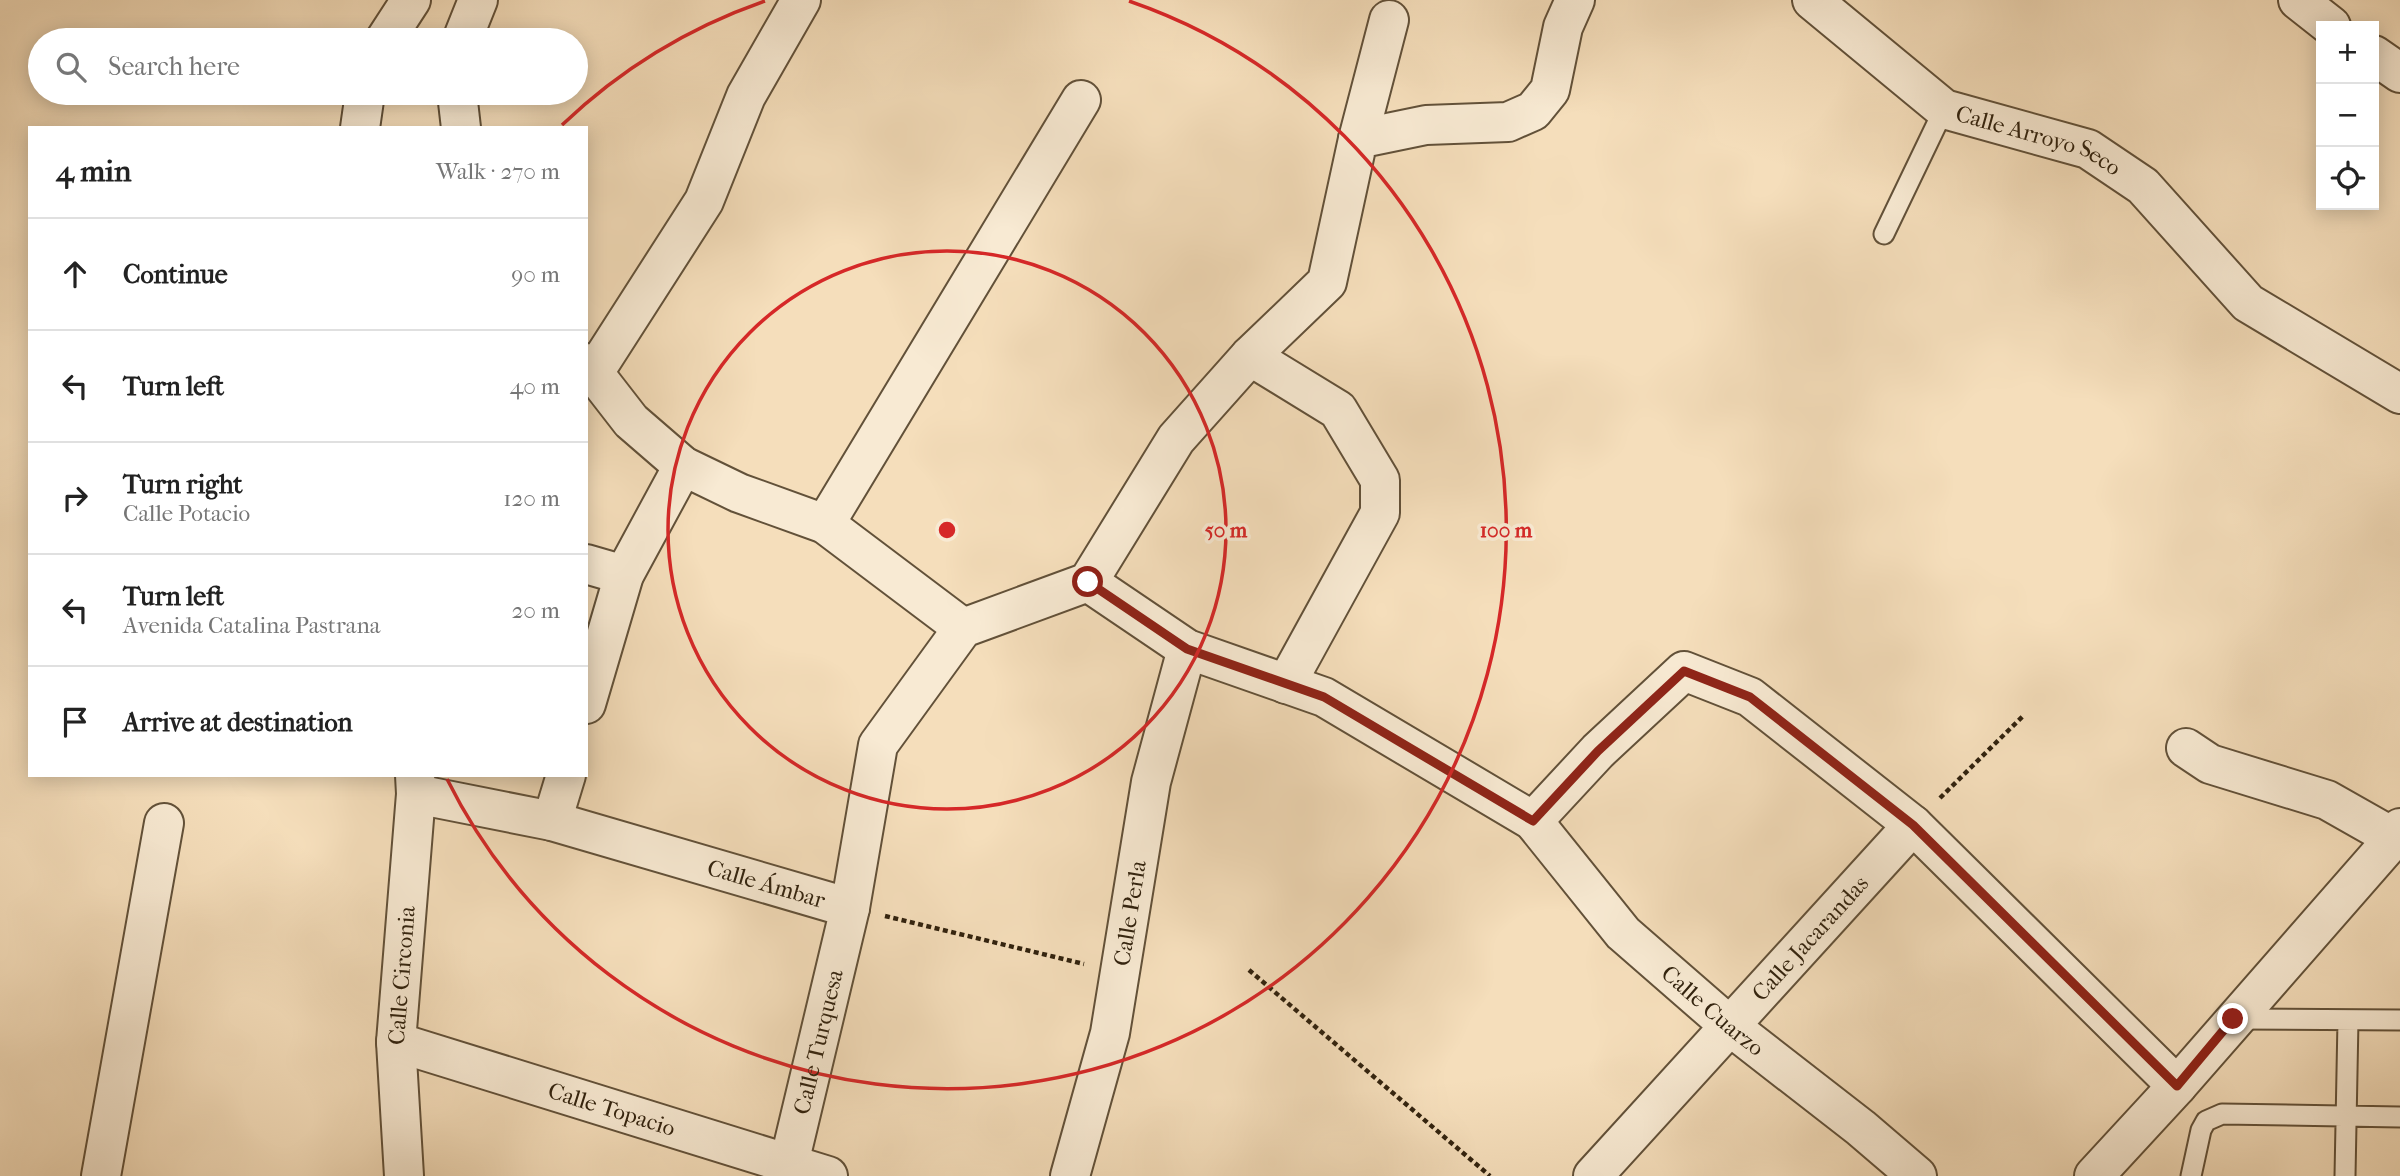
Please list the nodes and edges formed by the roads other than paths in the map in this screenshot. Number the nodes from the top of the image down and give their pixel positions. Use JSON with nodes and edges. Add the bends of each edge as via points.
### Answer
{"nodes":[{"id":1,"x":411,"y":0,"type":"edge"},
{"id":2,"x":478,"y":0,"type":"edge"},
{"id":3,"x":801,"y":0,"type":"edge"},
{"id":4,"x":1575,"y":0,"type":"edge"},
{"id":5,"x":1812,"y":0,"type":"edge"},
{"id":6,"x":2298,"y":0,"type":"edge"},
{"id":7,"x":1389,"y":20,"type":"dead end"},
{"id":8,"x":2325,"y":21,"type":"edge"},
{"id":9,"x":393,"y":28,"type":"edge"},
{"id":10,"x":467,"y":28,"type":"edge"},
{"id":11,"x":2379,"y":58,"type":"edge"},
{"id":12,"x":2400,"y":73,"type":"edge"},
{"id":13,"x":1081,"y":100,"type":"dead end"},
{"id":14,"x":363,"y":105,"type":"edge"},
{"id":15,"x":458,"y":105,"type":"edge"},
{"id":16,"x":1944,"y":109,"type":"junction"},
{"id":17,"x":360,"y":126,"type":"edge"},
{"id":18,"x":461,"y":126,"type":"edge"},
{"id":19,"x":1358,"y":139,"type":"junction"},
{"id":20,"x":1884,"y":234,"type":"dead end"},
{"id":21,"x":1250,"y":356,"type":"junction"},
{"id":22,"x":590,"y":369,"type":"edge"},
{"id":23,"x":2400,"y":394,"type":"edge"},
{"id":24,"x":683,"y":466,"type":"junction"},
{"id":25,"x":825,"y":524,"type":"junction"},
{"id":26,"x":588,"y":565,"type":"edge"},
{"id":27,"x":624,"y":575,"type":"junction"},
{"id":28,"x":1088,"y":582,"type":"junction"},
{"id":29,"x":963,"y":628,"type":"junction"},
{"id":30,"x":1187,"y":649,"type":"junction"},
{"id":31,"x":1286,"y":684,"type":"junction"},
{"id":32,"x":588,"y":697,"type":"edge"},
{"id":33,"x":2186,"y":748,"type":"dead end"},
{"id":34,"x":565,"y":777,"type":"edge"},
{"id":35,"x":415,"y":785,"type":"edge"},
{"id":36,"x":552,"y":821,"type":"junction"},
{"id":37,"x":1533,"y":821,"type":"junction"},
{"id":38,"x":164,"y":823,"type":"dead end"},
{"id":39,"x":1913,"y":825,"type":"junction"},
{"id":40,"x":2397,"y":833,"type":"edge"},
{"id":41,"x":850,"y":908,"type":"junction"},
{"id":42,"x":2233,"y":1019,"type":"junction"},
{"id":43,"x":2348,"y":1020,"type":"junction"},
{"id":44,"x":2400,"y":1020,"type":"edge"},
{"id":45,"x":1731,"y":1027,"type":"junction"},
{"id":46,"x":396,"y":1042,"type":"junction"},
{"id":47,"x":2177,"y":1086,"type":"junction"},
{"id":48,"x":2346,"y":1116,"type":"junction"},
{"id":49,"x":2400,"y":1117,"type":"edge"},
{"id":50,"x":788,"y":1169,"type":"edge"},
{"id":51,"x":101,"y":1176,"type":"edge"},
{"id":52,"x":404,"y":1176,"type":"edge"},
{"id":53,"x":828,"y":1176,"type":"edge"},
{"id":54,"x":1070,"y":1176,"type":"edge"},
{"id":55,"x":1593,"y":1176,"type":"edge"},
{"id":56,"x":1917,"y":1176,"type":"edge"},
{"id":57,"x":2094,"y":1176,"type":"edge"},
{"id":58,"x":2191,"y":1176,"type":"edge"},
{"id":59,"x":2345,"y":1176,"type":"edge"}],
"edges":[{"from":1,"to":9,"type":"street"},
{"from":2,"to":10,"type":"street"},
{"from":3,"to":22,"type":"street","via":[[746,96],[705,201]]},
{"from":4,"to":19,"type":"street","via":[[1563,27],[1550,90],[1533,111],[1508,122],[1426,125]]},
{"from":5,"to":16,"type":"street","name":"Calle Arroyo Seco"},
{"from":6,"to":8,"type":"street"},
{"from":7,"to":19,"type":"street"},
{"from":11,"to":12,"type":"street"},
{"from":13,"to":25,"type":"street"},
{"from":14,"to":17,"type":"street"},
{"from":15,"to":18,"type":"street"},
{"from":16,"to":20,"type":"lane"},
{"from":16,"to":23,"type":"street","name":"Calle Arroyo Seco","via":[[2088,149],[2143,186],[2248,303]]},
{"from":19,"to":21,"type":"street","via":[[1327,282]]},
{"from":21,"to":28,"type":"street","via":[[1176,439]]},
{"from":21,"to":31,"type":"street","via":[[1338,410],[1380,480],[1380,513]]},
{"from":22,"to":24,"type":"street","via":[[631,421]]},
{"from":24,"to":25,"type":"street","via":[[739,493]]},
{"from":24,"to":27,"type":"street"},
{"from":25,"to":29,"type":"street"},
{"from":26,"to":27,"type":"street"},
{"from":27,"to":32,"type":"street"},
{"from":28,"to":29,"type":"street"},
{"from":28,"to":30,"type":"street"},
{"from":29,"to":41,"type":"street","name":"Calle Turquesa","via":[[878,745]]},
{"from":30,"to":31,"type":"street"},
{"from":30,"to":54,"type":"street","name":"Calle Perla","via":[[1151,782],[1110,1033]]},
{"from":31,"to":37,"type":"street","via":[[1324,697]]},
{"from":33,"to":40,"type":"street","via":[[2210,764],[2327,800]]},
{"from":34,"to":36,"type":"street"},
{"from":35,"to":36,"type":"street","name":"Calle Ámbar"},
{"from":35,"to":46,"type":"street","name":"Calle Circonia"},
{"from":36,"to":41,"type":"street","name":"Calle Ámbar"},
{"from":37,"to":39,"type":"street","via":[[1598,751],[1684,671],[1750,697]]},
{"from":37,"to":45,"type":"street","name":"Calle Cuarzo","via":[[1623,933]]},
{"from":38,"to":51,"type":"street"},
{"from":39,"to":45,"type":"street","name":"Calle Jacarandas"},
{"from":39,"to":47,"type":"street"},
{"from":40,"to":42,"type":"street"},
{"from":41,"to":50,"type":"street","name":"Calle Turquesa"},
{"from":42,"to":43,"type":"lane"},
{"from":42,"to":47,"type":"street"},
{"from":43,"to":44,"type":"lane"},
{"from":43,"to":48,"type":"lane"},
{"from":45,"to":55,"type":"street","name":"Calle Jacarandas"},
{"from":45,"to":56,"type":"street","name":"Calle Cuarzo"},
{"from":46,"to":50,"type":"street","name":"Calle Topacio"},
{"from":46,"to":52,"type":"street","name":"Calle Circonia"},
{"from":47,"to":57,"type":"street"},
{"from":48,"to":49,"type":"lane"},
{"from":48,"to":58,"type":"lane","via":[[2222,1114],[2206,1121],[2201,1130]]},
{"from":48,"to":59,"type":"lane"},
{"from":50,"to":53,"type":"street","name":"Calle Topacio"}]}
